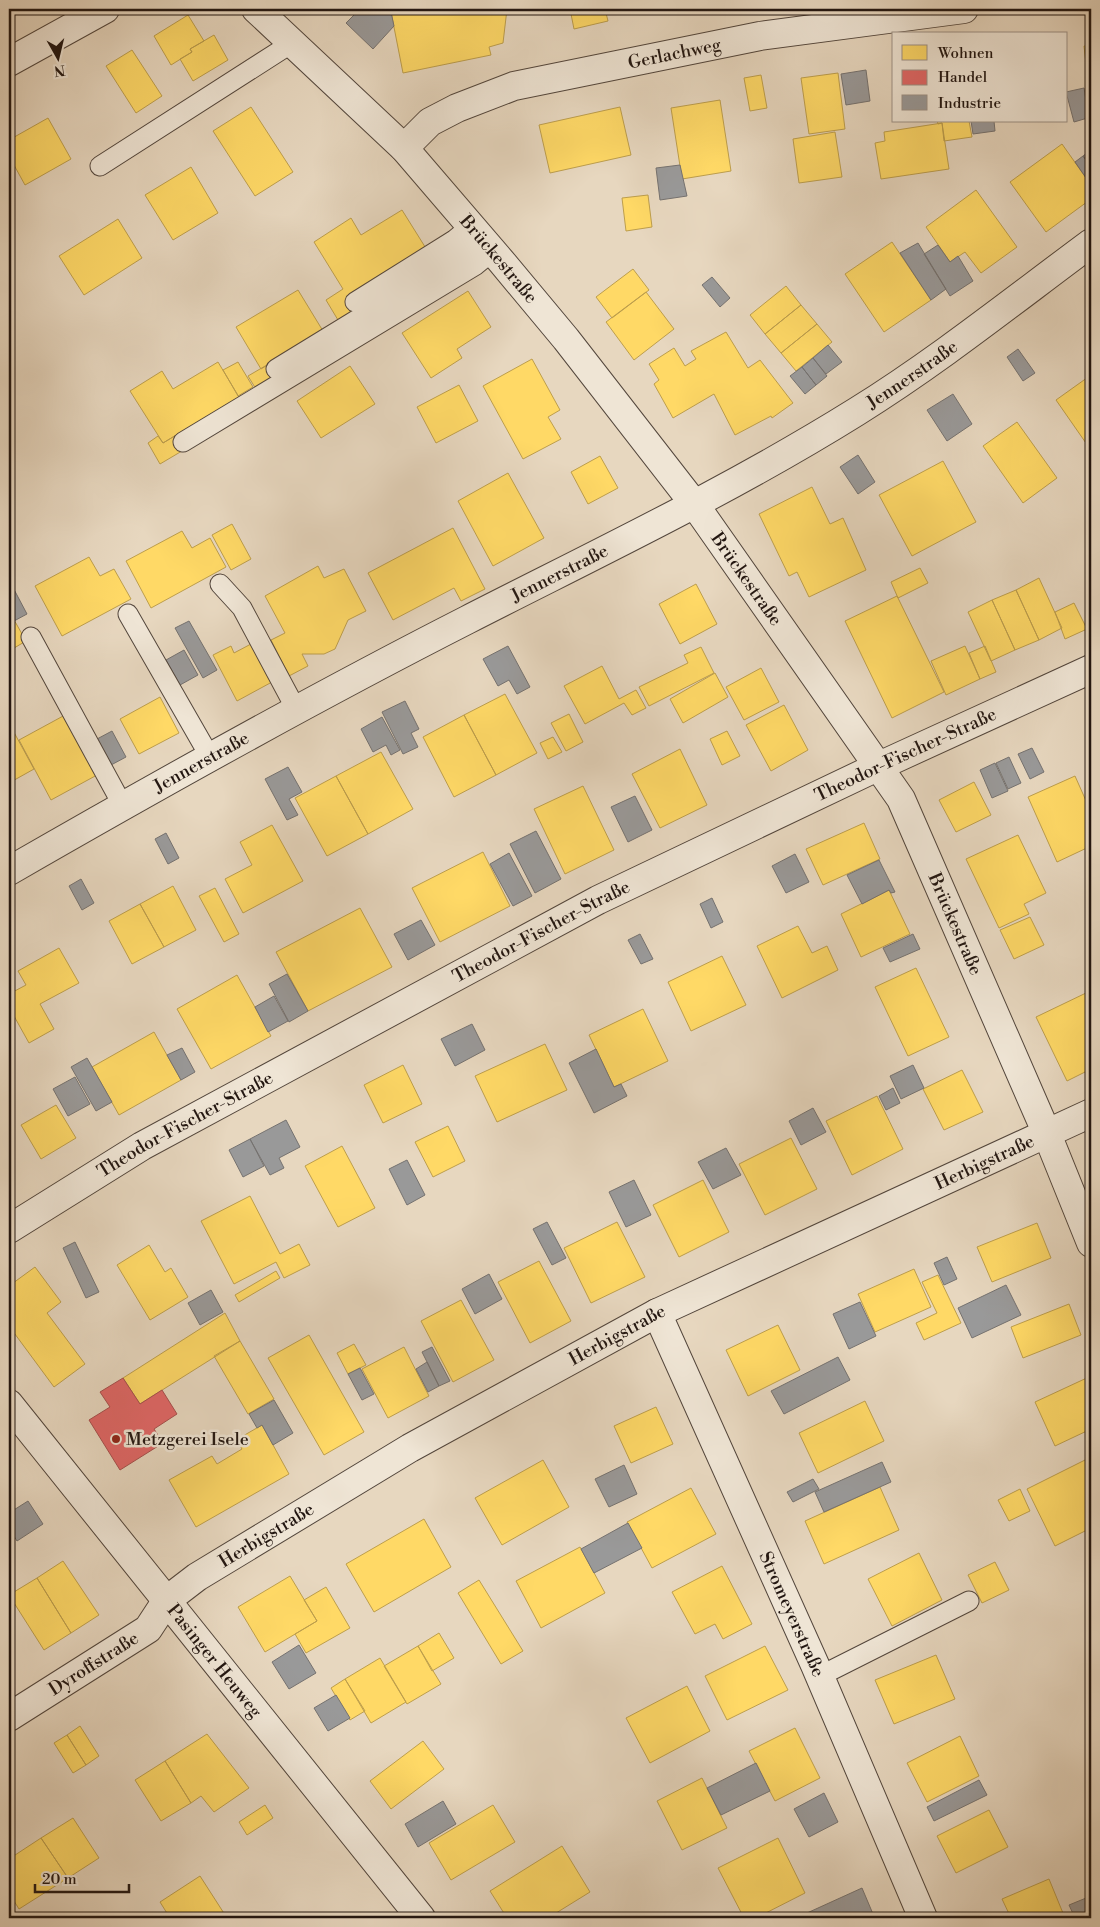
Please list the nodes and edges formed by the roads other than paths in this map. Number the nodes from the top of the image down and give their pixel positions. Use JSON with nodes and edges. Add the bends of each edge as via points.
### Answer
{"nodes":[{"id":1,"x":105,"y":9,"type":"edge"},
{"id":2,"x":256,"y":9,"type":"edge"},
{"id":3,"x":964,"y":9,"type":"edge"},
{"id":4,"x":292,"y":43,"type":"junction"},
{"id":5,"x":9,"y":62,"type":"edge"},
{"id":6,"x":404,"y":148,"type":"junction"},
{"id":7,"x":100,"y":166,"type":"dead end"},
{"id":8,"x":483,"y":240,"type":"junction"},
{"id":9,"x":1091,"y":243,"type":"edge"},
{"id":10,"x":355,"y":302,"type":"dead end"},
{"id":11,"x":276,"y":369,"type":"dead end"},
{"id":12,"x":182,"y":442,"type":"dead end"},
{"id":13,"x":695,"y":505,"type":"junction"},
{"id":14,"x":220,"y":584,"type":"dead end"},
{"id":15,"x":128,"y":614,"type":"dead end"},
{"id":16,"x":31,"y":638,"type":"dead end"},
{"id":17,"x":1091,"y":669,"type":"edge"},
{"id":18,"x":297,"y":711,"type":"junction"},
{"id":19,"x":210,"y":757,"type":"junction"},
{"id":20,"x":877,"y":767,"type":"junction"},
{"id":21,"x":123,"y":806,"type":"junction"},
{"id":22,"x":9,"y":871,"type":"edge"},
{"id":23,"x":1091,"y":1113,"type":"edge"},
{"id":24,"x":1048,"y":1134,"type":"junction"},
{"id":25,"x":9,"y":1229,"type":"edge"},
{"id":26,"x":1091,"y":1244,"type":"edge"},
{"id":27,"x":657,"y":1313,"type":"junction"},
{"id":28,"x":9,"y":1404,"type":"edge"},
{"id":29,"x":167,"y":1600,"type":"junction"},
{"id":30,"x":969,"y":1601,"type":"dead end"},
{"id":31,"x":820,"y":1676,"type":"junction"},
{"id":32,"x":9,"y":1717,"type":"edge"},
{"id":33,"x":421,"y":1918,"type":"edge"},
{"id":34,"x":922,"y":1918,"type":"edge"}],
"edges":[{"from":1,"to":5,"type":"street"},
{"from":2,"to":4,"type":"street","name":"Brückestraße"},
{"from":3,"to":6,"type":"street","name":"Gerlachweg","via":[[760,36],[514,86],[430,122]]},
{"from":4,"to":6,"type":"street","name":"Brückestraße"},
{"from":4,"to":7,"type":"lane"},
{"from":6,"to":8,"type":"street","name":"Brückestraße"},
{"from":8,"to":10,"type":"lane","via":[[454,240]]},
{"from":8,"to":11,"type":"lane"},
{"from":8,"to":12,"type":"lane","via":[[476,265]]},
{"from":8,"to":13,"type":"street","name":"Brückestraße","via":[[566,339]]},
{"from":9,"to":13,"type":"street","name":"Jennerstraße","via":[[940,355],[856,412]]},
{"from":13,"to":18,"type":"street","name":"Jennerstraße","via":[[465,621]]},
{"from":13,"to":20,"type":"street","name":"Brückestraße"},
{"from":14,"to":18,"type":"lane","via":[[242,608]]},
{"from":15,"to":19,"type":"lane"},
{"from":16,"to":21,"type":"lane"},
{"from":17,"to":20,"type":"street","name":"Theodor-Fischer-Straße"},
{"from":18,"to":19,"type":"street","name":"Jennerstraße"},
{"from":19,"to":21,"type":"street","name":"Jennerstraße"},
{"from":20,"to":24,"type":"street","name":"Brückestraße","via":[[901,799]]},
{"from":20,"to":25,"type":"street","name":"Theodor-Fischer-Straße","via":[[598,900],[142,1146]]},
{"from":21,"to":22,"type":"street","name":"Jennerstraße"},
{"from":23,"to":24,"type":"street","name":"Herbigstraße"},
{"from":24,"to":26,"type":"street","name":"Brückestraße"},
{"from":24,"to":27,"type":"street","name":"Herbigstraße"},
{"from":27,"to":29,"type":"street","name":"Herbigstraße","via":[[410,1448],[197,1577]]},
{"from":27,"to":31,"type":"street","name":"Stromeyerstraße"},
{"from":28,"to":29,"type":"street","name":"Pasinger Heuweg"},
{"from":29,"to":32,"type":"street","name":"Dyroffstraße","via":[[148,1629]]},
{"from":29,"to":33,"type":"street","name":"Pasinger Heuweg"},
{"from":30,"to":31,"type":"lane"},
{"from":31,"to":34,"type":"street","name":"Stromeyerstraße"}]}
